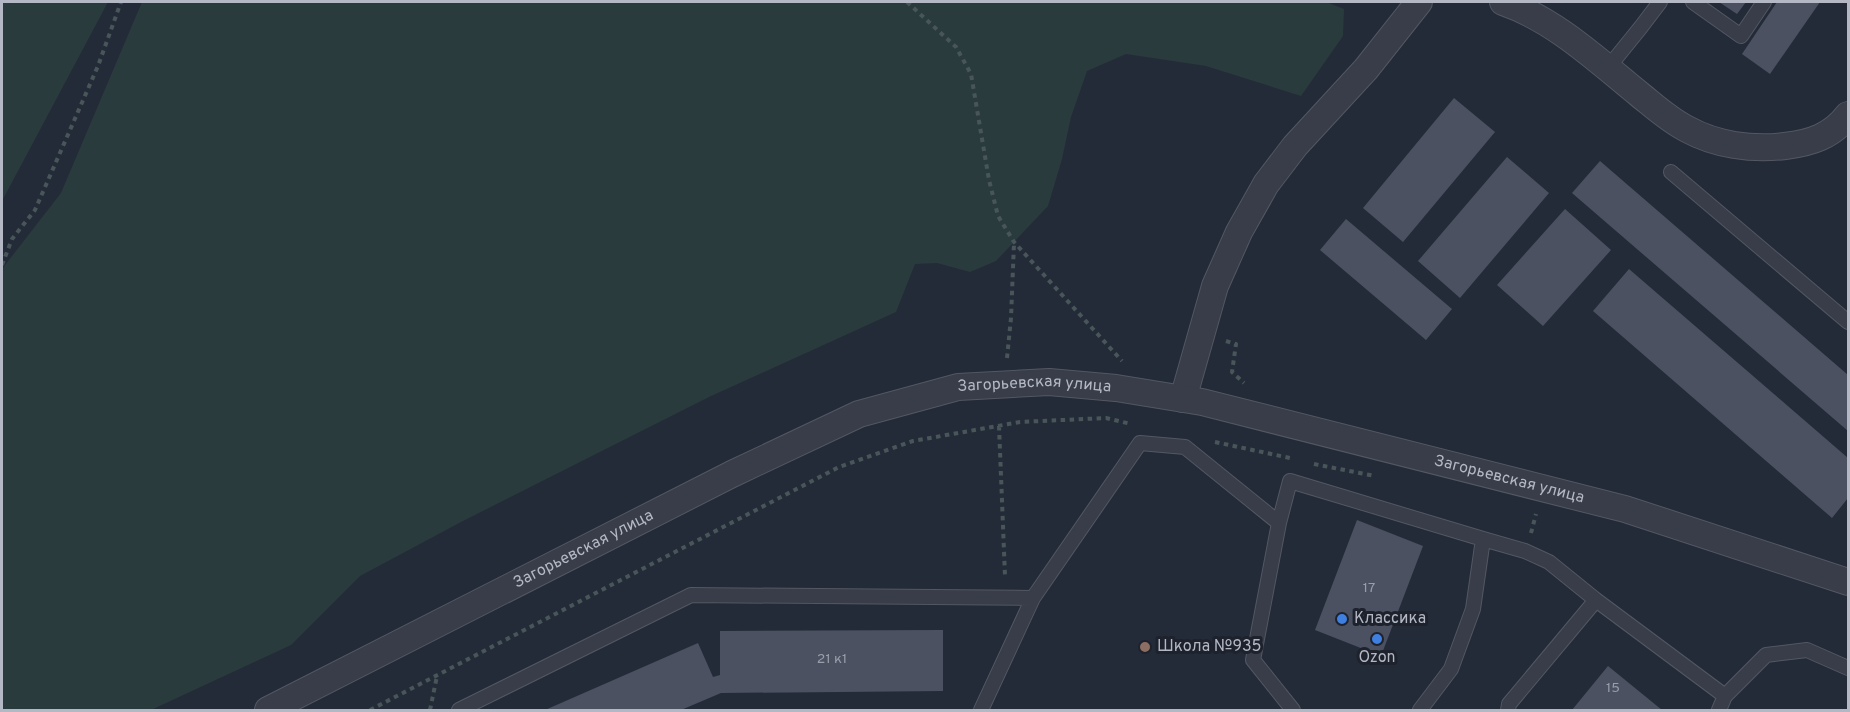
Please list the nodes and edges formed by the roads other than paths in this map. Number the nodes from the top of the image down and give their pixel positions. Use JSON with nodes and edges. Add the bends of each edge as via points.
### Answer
{"nodes":[{"id":1,"x":1419,"y":2,"type":"edge"},
{"id":2,"x":1503,"y":2,"type":"edge"},
{"id":3,"x":1659,"y":2,"type":"edge"},
{"id":4,"x":1693,"y":2,"type":"edge"},
{"id":5,"x":1764,"y":2,"type":"edge"},
{"id":6,"x":1607,"y":69,"type":"junction"},
{"id":7,"x":1848,"y":115,"type":"edge"},
{"id":8,"x":1671,"y":172,"type":"dead end"},
{"id":9,"x":1848,"y":322,"type":"edge"},
{"id":10,"x":1183,"y":399,"type":"junction"},
{"id":11,"x":1280,"y":523,"type":"junction"},
{"id":12,"x":1483,"y":539,"type":"junction"},
{"id":13,"x":1848,"y":582,"type":"edge"},
{"id":14,"x":1033,"y":598,"type":"junction"},
{"id":15,"x":1596,"y":600,"type":"junction"},
{"id":16,"x":1848,"y":668,"type":"edge"},
{"id":17,"x":1725,"y":696,"type":"junction"},
{"id":18,"x":268,"y":711,"type":"edge"},
{"id":19,"x":459,"y":711,"type":"edge"},
{"id":20,"x":981,"y":711,"type":"edge"},
{"id":21,"x":1293,"y":711,"type":"edge"},
{"id":22,"x":1420,"y":711,"type":"edge"},
{"id":23,"x":1508,"y":711,"type":"edge"},
{"id":24,"x":1719,"y":711,"type":"edge"}],
"edges":[{"from":1,"to":10,"type":"street","via":[[1266,184],[1215,286]]},
{"from":2,"to":6,"type":"street","via":[[1570,38]]},
{"from":3,"to":6,"type":"lane"},
{"from":4,"to":5,"type":"lane","via":[[1741,36]]},
{"from":6,"to":7,"type":"street","via":[[1688,130],[1736,146],[1779,147],[1814,141],[1831,133]]},
{"from":8,"to":9,"type":"lane"},
{"from":10,"to":13,"type":"street","name":"Загорьевская улица","via":[[1625,509]]},
{"from":10,"to":18,"type":"street","name":"Загорьевская улица","via":[[1049,382],[958,387],[859,414],[732,474]]},
{"from":11,"to":12,"type":"lane","via":[[1290,481]]},
{"from":11,"to":14,"type":"lane","via":[[1185,447],[1140,443]]},
{"from":11,"to":21,"type":"lane","via":[[1253,660]]},
{"from":12,"to":15,"type":"lane","via":[[1525,550],[1549,562]]},
{"from":12,"to":22,"type":"lane","via":[[1473,609],[1451,669]]},
{"from":14,"to":19,"type":"lane","via":[[691,595]]},
{"from":14,"to":20,"type":"lane"},
{"from":15,"to":17,"type":"lane"},
{"from":15,"to":23,"type":"lane","via":[[1509,704]]},
{"from":16,"to":17,"type":"lane","via":[[1807,650],[1766,655]]},
{"from":17,"to":24,"type":"lane"}]}
